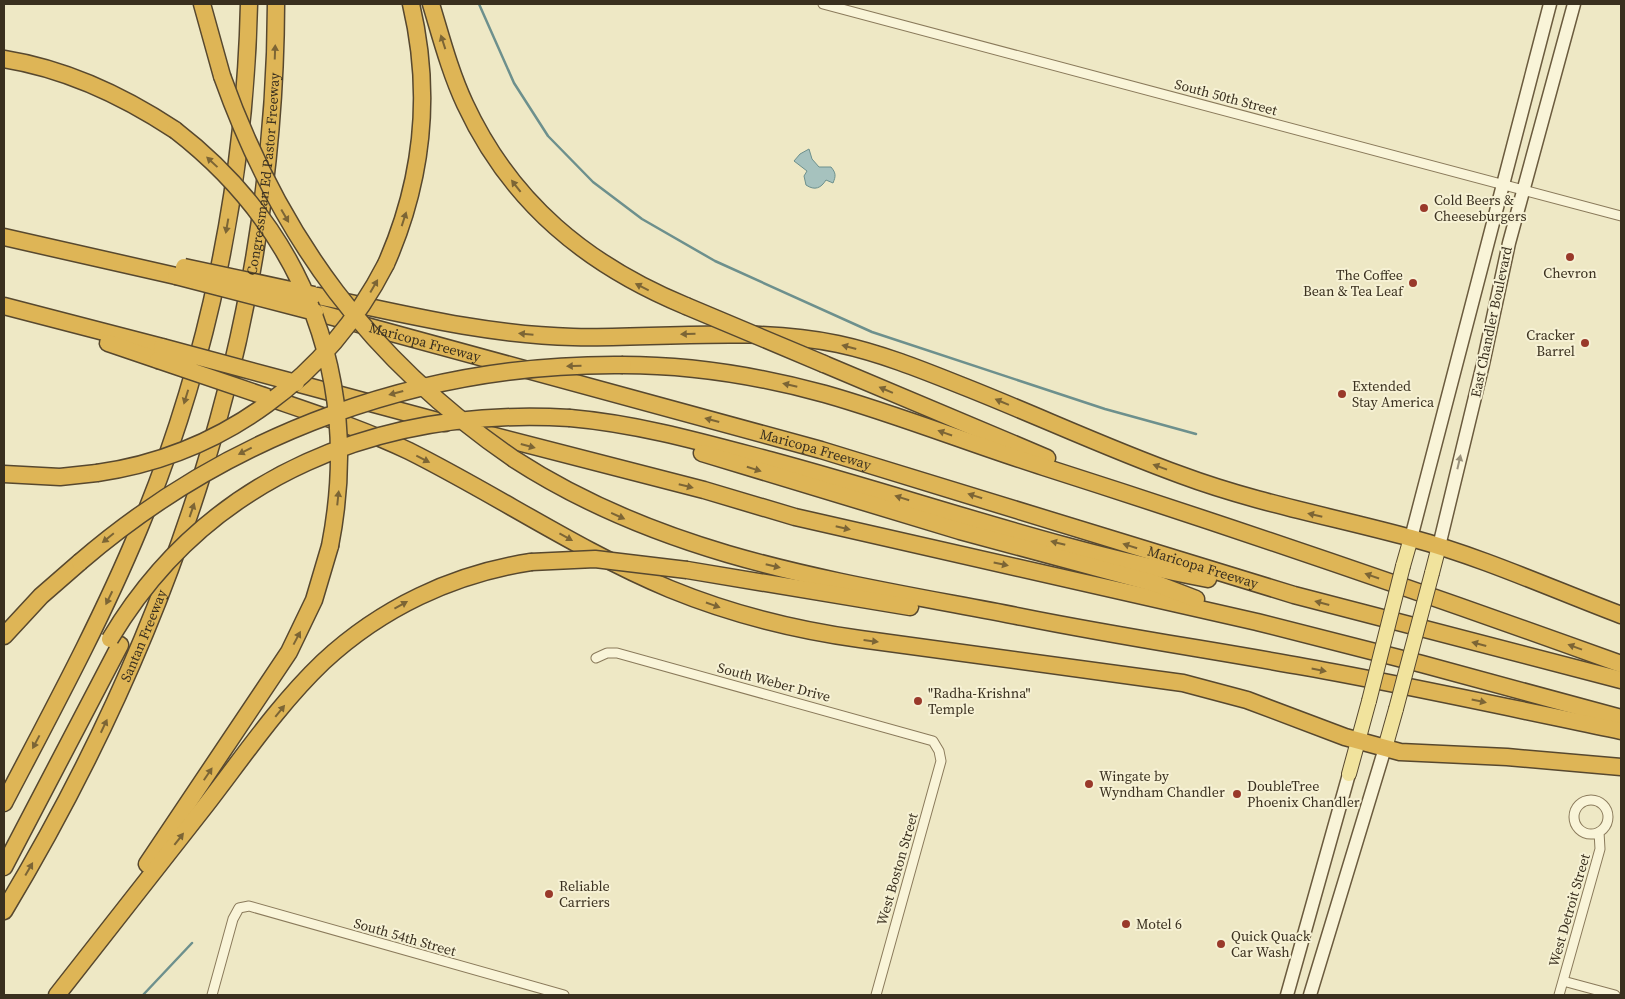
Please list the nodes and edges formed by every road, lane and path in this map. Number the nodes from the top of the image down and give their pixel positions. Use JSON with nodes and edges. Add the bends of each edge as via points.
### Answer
{"nodes":[{"id":1,"x":202,"y":4,"type":"edge"},
{"id":2,"x":249,"y":4,"type":"edge"},
{"id":3,"x":276,"y":4,"type":"edge"},
{"id":4,"x":411,"y":4,"type":"edge"},
{"id":5,"x":431,"y":4,"type":"edge"},
{"id":6,"x":823,"y":4,"type":"edge"},
{"id":7,"x":1550,"y":4,"type":"edge"},
{"id":8,"x":1574,"y":4,"type":"edge"},
{"id":9,"x":4,"y":59,"type":"edge"},
{"id":10,"x":1503,"y":185,"type":"junction"},
{"id":11,"x":1523,"y":190,"type":"junction"},
{"id":12,"x":1621,"y":216,"type":"edge"},
{"id":13,"x":4,"y":237,"type":"edge"},
{"id":14,"x":317,"y":304,"type":"junction"},
{"id":15,"x":4,"y":306,"type":"edge"},
{"id":16,"x":239,"y":343,"type":"joint"},
{"id":17,"x":160,"y":353,"type":"junction"},
{"id":18,"x":4,"y":474,"type":"edge"},
{"id":19,"x":1124,"y":492,"type":"junction"},
{"id":20,"x":1411,"y":538,"type":"junction"},
{"id":21,"x":1439,"y":546,"type":"junction"},
{"id":22,"x":1294,"y":595,"type":"junction"},
{"id":23,"x":1621,"y":615,"type":"edge"},
{"id":24,"x":1257,"y":622,"type":"junction"},
{"id":25,"x":1083,"y":630,"type":"junction"},
{"id":26,"x":4,"y":636,"type":"edge"},
{"id":27,"x":115,"y":642,"type":"junction"},
{"id":28,"x":596,"y":658,"type":"dead end"},
{"id":29,"x":1621,"y":664,"type":"edge"},
{"id":30,"x":1621,"y":680,"type":"edge"},
{"id":31,"x":1621,"y":718,"type":"edge"},
{"id":32,"x":1621,"y":731,"type":"edge"},
{"id":33,"x":1358,"y":740,"type":"junction"},
{"id":34,"x":1385,"y":748,"type":"junction"},
{"id":35,"x":940,"y":751,"type":"joint"},
{"id":36,"x":1621,"y":767,"type":"edge"},
{"id":37,"x":1349,"y":774,"type":"joint"},
{"id":38,"x":4,"y":803,"type":"edge"},
{"id":39,"x":1600,"y":832,"type":"dead end"},
{"id":40,"x":4,"y":844,"type":"edge"},
{"id":41,"x":4,"y":866,"type":"edge"},
{"id":42,"x":4,"y":911,"type":"edge"},
{"id":43,"x":95,"y":946,"type":"junction"},
{"id":44,"x":1563,"y":981,"type":"junction"},
{"id":45,"x":57,"y":995,"type":"edge"},
{"id":46,"x":212,"y":995,"type":"edge"},
{"id":47,"x":564,"y":995,"type":"edge"},
{"id":48,"x":876,"y":995,"type":"edge"},
{"id":49,"x":1286,"y":995,"type":"edge"},
{"id":50,"x":1310,"y":995,"type":"edge"},
{"id":51,"x":1559,"y":995,"type":"edge"},
{"id":52,"x":1615,"y":995,"type":"edge"}],
"edges":[{"from":1,"to":25,"type":"highway","one_way":true,"bridge":true,"via":[[222,76],[244,134],[267,184],[328,282],[377,342],[412,377],[455,415],[514,459],[595,505],[702,547],[850,583]]},
{"from":2,"to":38,"type":"highway","name":"Congressman Ed Pastor Freeway","one_way":true,"via":[[247,65],[227,224],[208,316],[173,439],[140,529],[93,630]]},
{"from":16,"to":3,"type":"highway","name":"Congressman Ed Pastor Freeway","one_way":true,"via":[[253,273],[267,170]]},
{"from":18,"to":4,"type":"highway","one_way":true,"bridge":true,"via":[[60,477],[97,474],[154,462],[196,446],[234,427],[272,401],[309,370],[340,336],[365,302],[386,264],[412,194],[422,131],[422,66]]},
{"from":19,"to":5,"type":"highway","one_way":true,"bridge":true,"via":[[686,306],[633,282],[594,258],[556,228],[523,195],[495,157],[464,103]]},
{"from":6,"to":10,"type":"street","name":"South 50th Street"},
{"from":7,"to":10,"type":"main road","name":"East Chandler Boulevard"},
{"from":8,"to":11,"type":"main road","name":"East Chandler Boulevard"},
{"from":43,"to":9,"type":"highway","one_way":true,"bridge":true,"via":[[289,652],[314,600],[330,546],[340,478],[339,423],[330,367],[315,318],[293,267],[258,212],[223,172],[174,130],[138,107],[54,70]]},
{"from":10,"to":11,"type":"street","name":"South 50th Street"},
{"from":10,"to":20,"type":"main road","name":"East Chandler Boulevard"},
{"from":11,"to":12,"type":"street","name":"South 50th Street"},
{"from":21,"to":11,"type":"main road","name":"East Chandler Boulevard","one_way":true},
{"from":13,"to":14,"type":"highway","name":"Maricopa Freeway","bridge":true},
{"from":20,"to":14,"type":"highway","one_way":true,"via":[[1211,486],[934,374],[841,345],[745,333],[598,337],[521,334]]},
{"from":22,"to":14,"type":"highway","name":"Maricopa Freeway","one_way":true,"via":[[830,453]]},
{"from":15,"to":17,"type":"highway"},
{"from":42,"to":16,"type":"highway","name":"Santan Freeway","one_way":true,"via":[[80,776],[146,632],[206,468]]},
{"from":17,"to":24,"type":"highway","one_way":true,"bridge":true,"via":[[296,383],[795,517]]},
{"from":17,"to":33,"type":"highway","one_way":true,"bridge":true,"via":[[406,450],[612,562],[670,589],[729,610],[776,624],[838,636],[1183,682],[1240,698]]},
{"from":19,"to":26,"type":"highway","one_way":true,"bridge":true,"via":[[809,390],[730,374],[623,365],[547,367],[484,374],[406,390],[339,411],[277,435],[208,470],[139,514],[80,562],[35,602]]},
{"from":29,"to":19,"type":"highway","one_way":true},
{"from":20,"to":21,"type":"highway"},
{"from":20,"to":33,"type":"main road","name":"East Chandler Boulevard","bridge":true},
{"from":21,"to":23,"type":"highway"},
{"from":21,"to":34,"type":"main road","name":"East Chandler Boulevard","bridge":true},
{"from":22,"to":27,"type":"highway","one_way":true,"bridge":true,"via":[[1175,573],[670,434],[620,423],[519,416],[467,419],[366,440],[280,474],[210,521],[171,557],[138,597]]},
{"from":30,"to":22,"type":"highway","name":"Maricopa Freeway","one_way":true},
{"from":27,"to":24,"type":"highway","one_way":true,"bridge":true,"via":[[197,546],[252,503],[298,477],[364,451],[437,434],[506,427],[570,428],[626,434],[683,448],[968,533],[1157,584]]},
{"from":24,"to":31,"type":"highway"},
{"from":25,"to":32,"type":"highway","one_way":true,"via":[[1368,678]]},
{"from":43,"to":25,"type":"highway","one_way":true,"bridge":true,"via":[[290,698],[333,653],[378,619],[426,592],[470,576],[531,562],[611,559],[1020,625]]},
{"from":27,"to":40,"type":"highway"},
{"from":27,"to":41,"type":"highway"},
{"from":28,"to":35,"type":"street","name":"South Weber Drive","via":[[617,653],[927,738],[934,741]]},
{"from":33,"to":34,"type":"highway"},
{"from":33,"to":37,"type":"main road","name":"East Chandler Boulevard"},
{"from":34,"to":36,"type":"highway","via":[[1400,752]]},
{"from":34,"to":50,"type":"main road"},
{"from":35,"to":48,"type":"street","name":"West Boston Street","via":[[938,773]]},
{"from":37,"to":49,"type":"main road"},
{"from":39,"to":44,"type":"street","name":"West Detroit Street","via":[[1600,849]]},
{"from":43,"to":45,"type":"highway"},
{"from":44,"to":51,"type":"street","name":"West Detroit Street"},
{"from":44,"to":52,"type":"street"},
{"from":46,"to":47,"type":"street","name":"South 54th Street","via":[[233,919],[239,908],[249,906]]}]}
